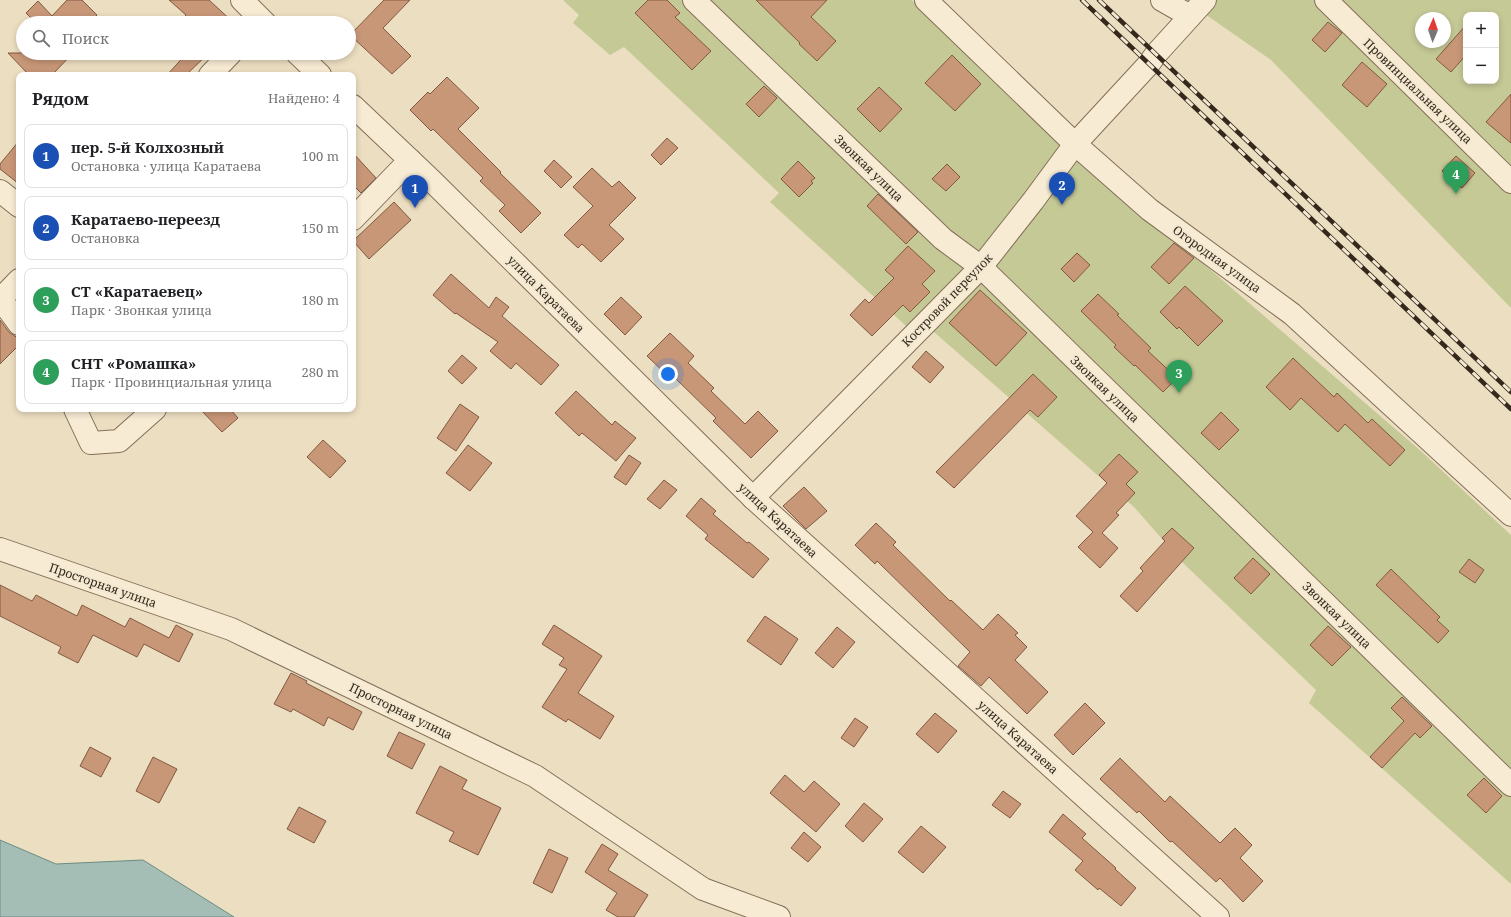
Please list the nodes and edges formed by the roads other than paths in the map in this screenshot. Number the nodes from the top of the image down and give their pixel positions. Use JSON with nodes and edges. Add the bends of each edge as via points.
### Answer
{"nodes":[{"id":1,"x":242,"y":0,"type":"edge"},
{"id":2,"x":694,"y":0,"type":"edge"},
{"id":3,"x":926,"y":0,"type":"edge"},
{"id":4,"x":1162,"y":0,"type":"edge"},
{"id":5,"x":1205,"y":0,"type":"edge"},
{"id":6,"x":1326,"y":0,"type":"edge"},
{"id":7,"x":257,"y":16,"type":"edge"},
{"id":8,"x":1190,"y":16,"type":"junction"},
{"id":9,"x":224,"y":60,"type":"edge"},
{"id":10,"x":304,"y":60,"type":"edge"},
{"id":11,"x":213,"y":72,"type":"edge"},
{"id":12,"x":317,"y":72,"type":"edge"},
{"id":13,"x":356,"y":109,"type":"edge"},
{"id":14,"x":1075,"y":144,"type":"junction"},
{"id":15,"x":410,"y":160,"type":"junction"},
{"id":16,"x":1511,"y":182,"type":"edge"},
{"id":17,"x":0,"y":191,"type":"edge"},
{"id":18,"x":16,"y":204,"type":"edge"},
{"id":19,"x":356,"y":216,"type":"edge"},
{"id":20,"x":981,"y":267,"type":"junction"},
{"id":21,"x":16,"y":283,"type":"edge"},
{"id":22,"x":1,"y":299,"type":"edge"},
{"id":23,"x":16,"y":320,"type":"edge"},
{"id":24,"x":76,"y":412,"type":"edge"},
{"id":25,"x":152,"y":412,"type":"edge"},
{"id":26,"x":752,"y":498,"type":"junction"},
{"id":27,"x":1511,"y":515,"type":"edge"},
{"id":28,"x":0,"y":549,"type":"edge"},
{"id":29,"x":1511,"y":785,"type":"edge"},
{"id":30,"x":779,"y":917,"type":"edge"},
{"id":31,"x":1218,"y":917,"type":"edge"}],
"edges":[{"from":1,"to":7,"type":"street"},
{"from":2,"to":20,"type":"street","name":"Звонкая улица","via":[[943,240]]},
{"from":3,"to":14,"type":"street","name":"Огородная улица"},
{"from":4,"to":8,"type":"street"},
{"from":5,"to":8,"type":"street","name":"Костровой переулок"},
{"from":6,"to":16,"type":"street","name":"Провинциальная улица"},
{"from":8,"to":14,"type":"street","name":"Костровой переулок"},
{"from":9,"to":11,"type":"street"},
{"from":10,"to":12,"type":"street"},
{"from":13,"to":15,"type":"street","name":"улица Каратаева"},
{"from":14,"to":20,"type":"street","name":"Костровой переулок"},
{"from":14,"to":27,"type":"street","name":"Огородная улица","via":[[1150,210],[1292,314]]},
{"from":15,"to":19,"type":"street"},
{"from":15,"to":26,"type":"street","name":"улица Каратаева"},
{"from":17,"to":18,"type":"street"},
{"from":20,"to":26,"type":"street","name":"Костровой переулок"},
{"from":20,"to":29,"type":"street","name":"Звонкая улица"},
{"from":21,"to":22,"type":"street"},
{"from":22,"to":23,"type":"street"},
{"from":24,"to":25,"type":"street","via":[[91,443],[119,441]]},
{"from":26,"to":31,"type":"street","name":"улица Каратаева"},
{"from":28,"to":30,"type":"street","name":"Просторная улица","via":[[238,633],[535,776],[703,889]]}]}
